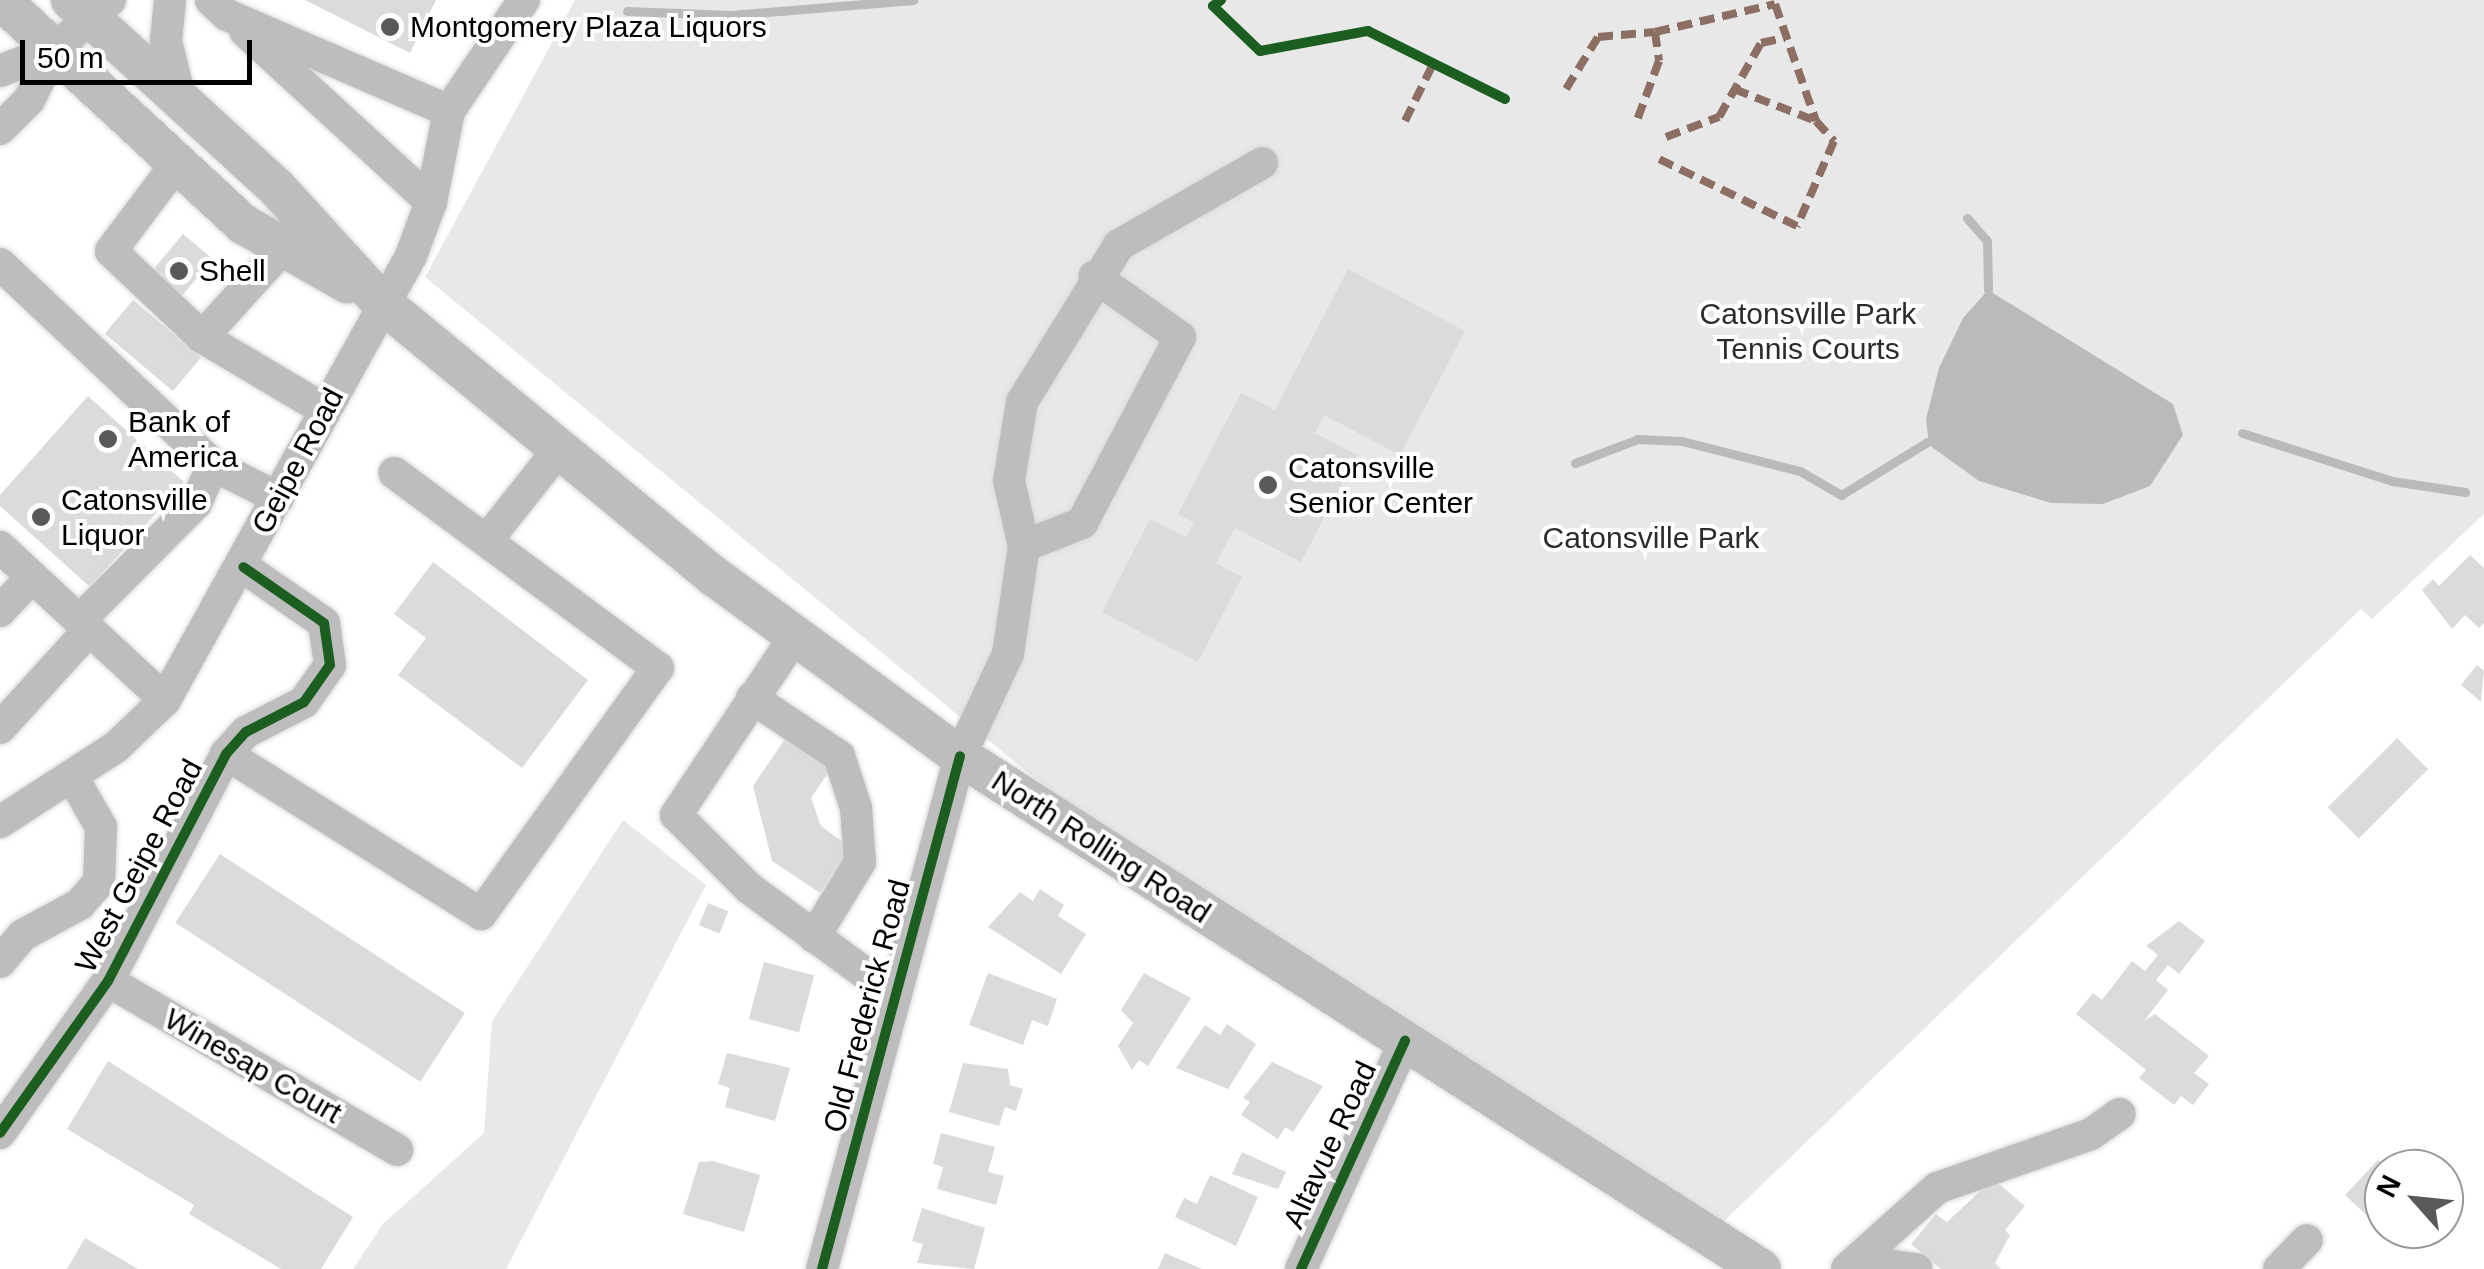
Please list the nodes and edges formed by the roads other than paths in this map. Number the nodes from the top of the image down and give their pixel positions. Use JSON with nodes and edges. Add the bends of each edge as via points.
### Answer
{"nodes":[{"id":1,"x":1,"y":0,"type":"edge"},
{"id":2,"x":170,"y":0,"type":"edge"},
{"id":3,"x":524,"y":0,"type":"edge"},
{"id":4,"x":90,"y":4,"type":"edge"},
{"id":5,"x":219,"y":7,"type":"edge"},
{"id":6,"x":54,"y":50,"type":"junction"},
{"id":7,"x":0,"y":71,"type":"edge"},
{"id":8,"x":183,"y":110,"type":"junction"},
{"id":9,"x":450,"y":111,"type":"junction"},
{"id":10,"x":0,"y":129,"type":"edge"},
{"id":11,"x":176,"y":163,"type":"junction"},
{"id":12,"x":1262,"y":164,"type":"dead end"},
{"id":13,"x":431,"y":202,"type":"junction"},
{"id":14,"x":284,"y":246,"type":"junction"},
{"id":15,"x":0,"y":264,"type":"edge"},
{"id":16,"x":1094,"y":276,"type":"junction"},
{"id":17,"x":381,"y":302,"type":"junction"},
{"id":18,"x":202,"y":336,"type":"junction"},
{"id":19,"x":325,"y":410,"type":"junction"},
{"id":20,"x":556,"y":453,"type":"junction"},
{"id":21,"x":213,"y":465,"type":"junction"},
{"id":22,"x":394,"y":474,"type":"dead end"},
{"id":23,"x":278,"y":498,"type":"junction"},
{"id":24,"x":487,"y":540,"type":"junction"},
{"id":25,"x":1024,"y":546,"type":"junction"},
{"id":26,"x":0,"y":547,"type":"edge"},
{"id":27,"x":243,"y":567,"type":"junction"},
{"id":28,"x":32,"y":577,"type":"junction"},
{"id":29,"x":0,"y":611,"type":"edge"},
{"id":30,"x":85,"y":625,"type":"junction"},
{"id":31,"x":795,"y":636,"type":"junction"},
{"id":32,"x":752,"y":698,"type":"junction"},
{"id":33,"x":165,"y":700,"type":"junction"},
{"id":34,"x":0,"y":728,"type":"edge"},
{"id":35,"x":226,"y":754,"type":"junction"},
{"id":36,"x":960,"y":756,"type":"junction"},
{"id":37,"x":72,"y":778,"type":"junction"},
{"id":38,"x":0,"y":822,"type":"edge"},
{"id":39,"x":814,"y":937,"type":"junction"},
{"id":40,"x":0,"y":962,"type":"edge"},
{"id":41,"x":108,"y":981,"type":"junction"},
{"id":42,"x":896,"y":996,"type":"junction"},
{"id":43,"x":1405,"y":1041,"type":"junction"},
{"id":44,"x":2120,"y":1114,"type":"dead end"},
{"id":45,"x":0,"y":1133,"type":"edge"},
{"id":46,"x":397,"y":1150,"type":"dead end"},
{"id":47,"x":2308,"y":1240,"type":"dead end"},
{"id":48,"x":1852,"y":1265,"type":"edge"},
{"id":49,"x":822,"y":1269,"type":"edge"},
{"id":50,"x":1301,"y":1269,"type":"edge"},
{"id":51,"x":1761,"y":1269,"type":"edge"},
{"id":52,"x":1916,"y":1269,"type":"edge"},
{"id":53,"x":2279,"y":1269,"type":"edge"}],
"edges":[{"from":1,"to":6,"type":"main road","name":"North Rolling Road"},
{"from":2,"to":8,"type":"street","via":[[166,41]]},
{"from":3,"to":9,"type":"street"},
{"from":4,"to":6,"type":"street"},
{"from":4,"to":8,"type":"main road","name":"North Rolling Road"},
{"from":5,"to":9,"type":"street"},
{"from":5,"to":13,"type":"street"},
{"from":6,"to":7,"type":"street"},
{"from":6,"to":10,"type":"street","via":[[28,100]]},
{"from":6,"to":11,"type":"main road","name":"North Rolling Road"},
{"from":8,"to":17,"type":"main road","name":"North Rolling Road","via":[[276,187]]},
{"from":9,"to":13,"type":"street","name":"Geipe Road"},
{"from":11,"to":14,"type":"main road","name":"North Rolling Road","via":[[243,224]]},
{"from":11,"to":18,"type":"street","via":[[112,251]]},
{"from":12,"to":16,"type":"street","via":[[1158,218],[1119,245]]},
{"from":13,"to":17,"type":"street","name":"Geipe Road","via":[[411,256]]},
{"from":14,"to":17,"type":"main road","name":"North Rolling Road"},
{"from":14,"to":18,"type":"street"},
{"from":15,"to":21,"type":"street"},
{"from":16,"to":25,"type":"street","via":[[1043,358],[1018,416],[1009,482]]},
{"from":16,"to":25,"type":"street","via":[[1180,338],[1082,524]]},
{"from":17,"to":19,"type":"street","name":"Geipe Road"},
{"from":17,"to":20,"type":"main road","name":"North Rolling Road"},
{"from":18,"to":19,"type":"street"},
{"from":19,"to":23,"type":"street","name":"Geipe Road"},
{"from":20,"to":24,"type":"street"},
{"from":20,"to":31,"type":"main road","name":"North Rolling Road"},
{"from":21,"to":23,"type":"street"},
{"from":21,"to":30,"type":"street","via":[[196,503]]},
{"from":22,"to":24,"type":"street"},
{"from":23,"to":27,"type":"street","name":"Geipe Road"},
{"from":24,"to":35,"type":"street","via":[[658,668],[481,914]]},
{"from":25,"to":36,"type":"street","name":"Old Frederick Road","via":[[1008,654]]},
{"from":26,"to":28,"type":"street"},
{"from":27,"to":33,"type":"street","name":"Geipe Road"},
{"from":27,"to":35,"type":"street","name":"West Geipe Road","via":[[324,623],[330,665],[304,702],[246,732]]},
{"from":28,"to":29,"type":"street"},
{"from":28,"to":30,"type":"street"},
{"from":30,"to":33,"type":"street"},
{"from":30,"to":34,"type":"street"},
{"from":31,"to":32,"type":"street"},
{"from":31,"to":36,"type":"main road","name":"North Rolling Road"},
{"from":32,"to":39,"type":"street","via":[[844,762],[860,862]]},
{"from":32,"to":39,"type":"street","via":[[676,815],[750,888]]},
{"from":33,"to":37,"type":"street","name":"Geipe Road"},
{"from":35,"to":41,"type":"street","name":"West Geipe Road"},
{"from":36,"to":42,"type":"street","name":"Old Frederick Road"},
{"from":36,"to":43,"type":"main road","name":"North Rolling Road"},
{"from":37,"to":38,"type":"street","name":"Geipe Road"},
{"from":37,"to":40,"type":"street","via":[[102,827],[99,882],[80,904],[24,935]]},
{"from":39,"to":42,"type":"street"},
{"from":41,"to":45,"type":"street","name":"West Geipe Road"},
{"from":41,"to":46,"type":"street","name":"Winesap Court"},
{"from":42,"to":49,"type":"street","name":"Old Frederick Road"},
{"from":43,"to":50,"type":"street","name":"Altavue Road"},
{"from":43,"to":51,"type":"main road","name":"North Rolling Road"},
{"from":44,"to":48,"type":"street","via":[[2091,1134],[1937,1188]]},
{"from":47,"to":53,"type":"street"},
{"from":48,"to":52,"type":"street"}]}
